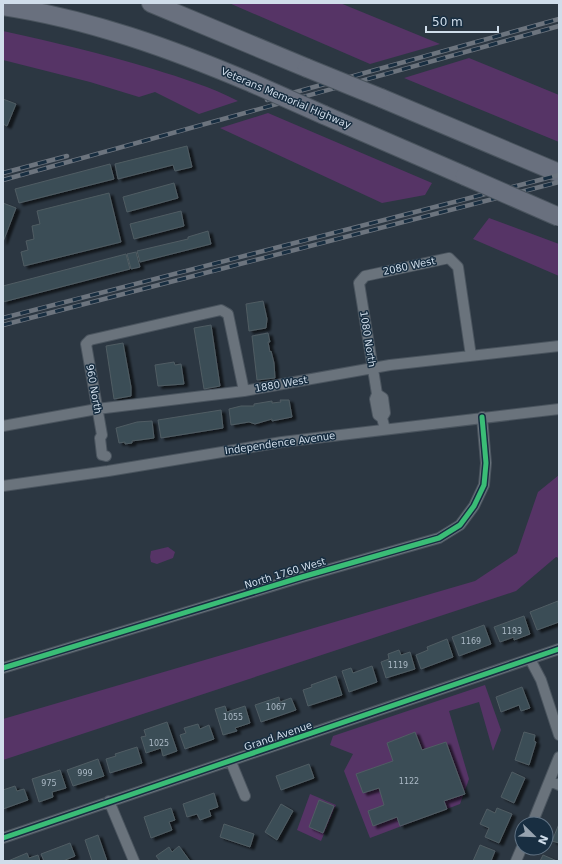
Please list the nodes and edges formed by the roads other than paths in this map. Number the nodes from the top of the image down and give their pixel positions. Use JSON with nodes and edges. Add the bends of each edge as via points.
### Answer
{"nodes":[{"id":1,"x":151,"y":3,"type":"edge"},
{"id":2,"x":10,"y":7,"type":"edge"},
{"id":3,"x":559,"y":173,"type":"edge"},
{"id":4,"x":559,"y":217,"type":"edge"},
{"id":5,"x":359,"y":283,"type":"joint"},
{"id":6,"x":559,"y":346,"type":"edge"},
{"id":7,"x":471,"y":356,"type":"junction"},
{"id":8,"x":373,"y":368,"type":"junction"},
{"id":9,"x":244,"y":391,"type":"junction"},
{"id":10,"x":97,"y":409,"type":"junction"},
{"id":11,"x":559,"y":409,"type":"edge"},
{"id":12,"x":482,"y":417,"type":"junction"},
{"id":13,"x":3,"y":426,"type":"edge"},
{"id":14,"x":385,"y":430,"type":"junction"},
{"id":15,"x":108,"y":471,"type":"junction"},
{"id":16,"x":3,"y":486,"type":"edge"},
{"id":17,"x":559,"y":649,"type":"edge"},
{"id":18,"x":530,"y":659,"type":"junction"},
{"id":19,"x":3,"y":668,"type":"edge"},
{"id":20,"x":559,"y":735,"type":"edge"},
{"id":21,"x":559,"y":757,"type":"edge"},
{"id":22,"x":231,"y":762,"type":"junction"},
{"id":23,"x":554,"y":783,"type":"edge"},
{"id":24,"x":245,"y":796,"type":"dead end"},
{"id":25,"x":109,"y":801,"type":"junction"},
{"id":26,"x":536,"y":816,"type":"edge"},
{"id":27,"x":3,"y":838,"type":"edge"},
{"id":28,"x":134,"y":861,"type":"edge"}],
"edges":[{"from":1,"to":3,"type":"highway","bridge":true},
{"from":2,"to":4,"type":"highway","name":"Veterans Memorial Highway","bridge":true,"via":[[122,34],[187,56]]},
{"from":5,"to":7,"type":"street","name":"2080 West","via":[[365,276],[449,258],[458,267]]},
{"from":5,"to":8,"type":"street","name":"1080 North"},
{"from":6,"to":7,"type":"street","name":"1880 West"},
{"from":7,"to":8,"type":"street","name":"1880 West"},
{"from":8,"to":9,"type":"street","name":"1880 West"},
{"from":8,"to":14,"type":"street","name":"1080 North","via":[[378,415],[382,418]]},
{"from":9,"to":10,"type":"street","name":"1880 West"},
{"from":9,"to":10,"type":"street","name":"960 North","via":[[228,314],[222,310],[90,340],[86,344]]},
{"from":10,"to":13,"type":"street","name":"1880 West"},
{"from":10,"to":15,"type":"street","name":"960 North","via":[[102,435],[102,455],[106,456]]},
{"from":11,"to":12,"type":"street","name":"Independence Avenue"},
{"from":12,"to":14,"type":"street","name":"Independence Avenue"},
{"from":12,"to":19,"type":"street","name":"North 1760 West","via":[[486,463],[484,485],[474,506],[460,525],[439,538]]},
{"from":14,"to":15,"type":"street","name":"Independence Avenue","via":[[282,442]]},
{"from":15,"to":16,"type":"street","name":"Independence Avenue"},
{"from":17,"to":18,"type":"street","name":"Grand Avenue"},
{"from":18,"to":20,"type":"street","via":[[541,680]]},
{"from":18,"to":22,"type":"street","name":"Grand Avenue"},
{"from":21,"to":23,"type":"street"},
{"from":22,"to":24,"type":"street"},
{"from":22,"to":25,"type":"street","name":"Grand Avenue"},
{"from":23,"to":26,"type":"street"},
{"from":25,"to":27,"type":"street","name":"Grand Avenue"},
{"from":25,"to":28,"type":"street"}]}
